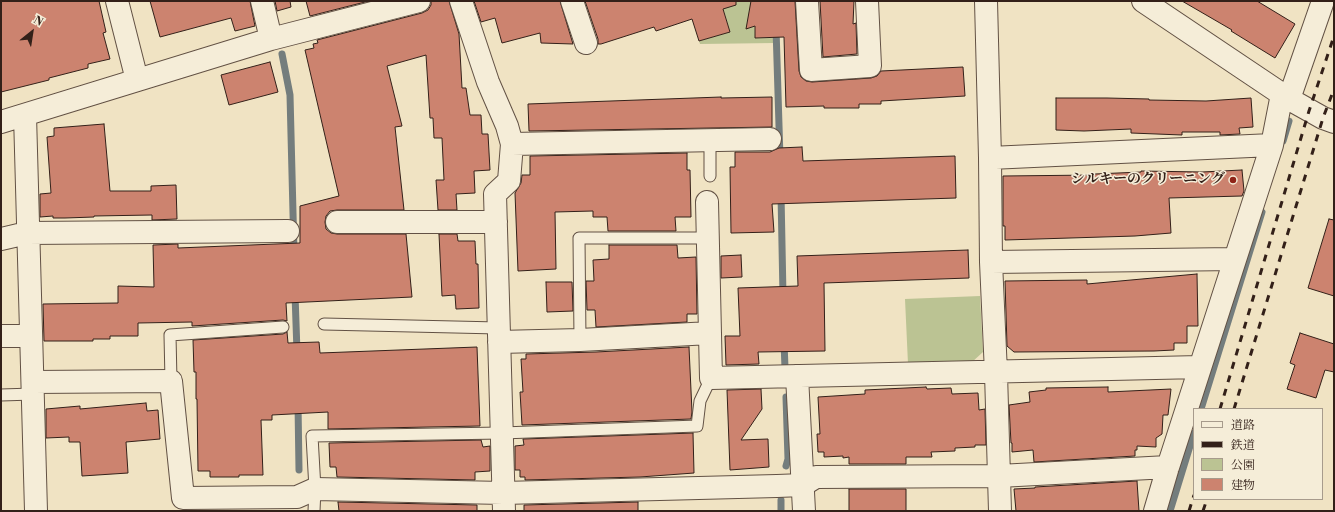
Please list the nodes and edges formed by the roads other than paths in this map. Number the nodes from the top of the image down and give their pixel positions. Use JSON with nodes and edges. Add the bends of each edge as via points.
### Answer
{"nodes":[{"id":1,"x":117,"y":1,"type":"edge"},
{"id":2,"x":262,"y":1,"type":"edge"},
{"id":3,"x":419,"y":1,"type":"edge"},
{"id":4,"x":461,"y":1,"type":"edge"},
{"id":5,"x":572,"y":1,"type":"edge"},
{"id":6,"x":807,"y":1,"type":"edge"},
{"id":7,"x":867,"y":1,"type":"edge"},
{"id":8,"x":986,"y":1,"type":"edge"},
{"id":9,"x":1143,"y":1,"type":"edge"},
{"id":10,"x":1323,"y":1,"type":"edge"},
{"id":11,"x":1166,"y":7,"type":"edge"},
{"id":12,"x":271,"y":39,"type":"junction"},
{"id":13,"x":586,"y":43,"type":"dead end"},
{"id":14,"x":137,"y":80,"type":"junction"},
{"id":15,"x":1286,"y":96,"type":"junction"},
{"id":16,"x":25,"y":115,"type":"junction"},
{"id":17,"x":1,"y":122,"type":"edge"},
{"id":18,"x":1334,"y":122,"type":"edge"},
{"id":19,"x":770,"y":140,"type":"dead end"},
{"id":20,"x":710,"y":141,"type":"junction"},
{"id":21,"x":512,"y":144,"type":"junction"},
{"id":22,"x":1272,"y":145,"type":"junction"},
{"id":23,"x":990,"y":158,"type":"junction"},
{"id":24,"x":710,"y":176,"type":"dead end"},
{"id":25,"x":707,"y":202,"type":"dead end"},
{"id":26,"x":337,"y":222,"type":"dead end"},
{"id":27,"x":496,"y":222,"type":"junction"},
{"id":28,"x":288,"y":231,"type":"dead end"},
{"id":29,"x":28,"y":233,"type":"junction"},
{"id":30,"x":708,"y":238,"type":"junction"},
{"id":31,"x":1,"y":239,"type":"edge"},
{"id":32,"x":1235,"y":259,"type":"junction"},
{"id":33,"x":991,"y":262,"type":"junction"},
{"id":34,"x":324,"y":324,"type":"dead end"},
{"id":35,"x":283,"y":327,"type":"dead end"},
{"id":36,"x":710,"y":333,"type":"junction"},
{"id":37,"x":499,"y":335,"type":"junction"},
{"id":38,"x":1,"y":336,"type":"edge"},
{"id":39,"x":30,"y":336,"type":"junction"},
{"id":40,"x":580,"y":340,"type":"junction"},
{"id":41,"x":1200,"y":367,"type":"junction"},
{"id":42,"x":996,"y":373,"type":"junction"},
{"id":43,"x":797,"y":376,"type":"junction"},
{"id":44,"x":711,"y":378,"type":"junction"},
{"id":45,"x":171,"y":381,"type":"junction"},
{"id":46,"x":33,"y":388,"type":"junction"},
{"id":47,"x":1,"y":395,"type":"edge"},
{"id":48,"x":502,"y":433,"type":"junction"},
{"id":49,"x":1168,"y":467,"type":"junction"},
{"id":50,"x":999,"y":476,"type":"junction"},
{"id":51,"x":803,"y":485,"type":"junction"},
{"id":52,"x":315,"y":489,"type":"junction"},
{"id":53,"x":503,"y":502,"type":"edge"},
{"id":54,"x":36,"y":511,"type":"edge"},
{"id":55,"x":314,"y":511,"type":"edge"},
{"id":56,"x":804,"y":511,"type":"edge"},
{"id":57,"x":1000,"y":511,"type":"edge"},
{"id":58,"x":1155,"y":511,"type":"edge"}],
"edges":[{"from":1,"to":14,"type":"street"},
{"from":2,"to":12,"type":"street"},
{"from":3,"to":12,"type":"street"},
{"from":4,"to":21,"type":"street"},
{"from":5,"to":13,"type":"street"},
{"from":6,"to":7,"type":"street","via":[[812,70],[870,66]]},
{"from":8,"to":23,"type":"street"},
{"from":9,"to":11,"type":"street"},
{"from":10,"to":15,"type":"street"},
{"from":11,"to":15,"type":"street"},
{"from":12,"to":14,"type":"street"},
{"from":14,"to":16,"type":"street"},
{"from":15,"to":18,"type":"street","via":[[1322,118]]},
{"from":15,"to":22,"type":"street"},
{"from":16,"to":17,"type":"street"},
{"from":16,"to":29,"type":"street"},
{"from":19,"to":20,"type":"street"},
{"from":20,"to":21,"type":"street"},
{"from":20,"to":24,"type":"lane"},
{"from":21,"to":27,"type":"street","via":[[509,181],[494,194]]},
{"from":22,"to":23,"type":"street"},
{"from":22,"to":32,"type":"street"},
{"from":23,"to":33,"type":"street"},
{"from":25,"to":30,"type":"street"},
{"from":26,"to":27,"type":"street"},
{"from":27,"to":37,"type":"street"},
{"from":28,"to":29,"type":"street"},
{"from":29,"to":31,"type":"street"},
{"from":29,"to":39,"type":"street"},
{"from":30,"to":36,"type":"street"},
{"from":30,"to":40,"type":"lane","via":[[579,238]]},
{"from":32,"to":33,"type":"street"},
{"from":32,"to":41,"type":"street"},
{"from":33,"to":42,"type":"street"},
{"from":34,"to":37,"type":"lane"},
{"from":35,"to":45,"type":"lane","via":[[170,334]]},
{"from":36,"to":40,"type":"street"},
{"from":36,"to":44,"type":"street"},
{"from":37,"to":40,"type":"street"},
{"from":37,"to":48,"type":"street"},
{"from":38,"to":39,"type":"street"},
{"from":39,"to":46,"type":"street"},
{"from":41,"to":42,"type":"street"},
{"from":41,"to":49,"type":"street"},
{"from":42,"to":43,"type":"street"},
{"from":42,"to":50,"type":"street"},
{"from":43,"to":44,"type":"street"},
{"from":43,"to":51,"type":"street"},
{"from":44,"to":48,"type":"lane","via":[[700,401],[697,426]]},
{"from":45,"to":46,"type":"street"},
{"from":45,"to":52,"type":"street","via":[[183,498],[297,497]]},
{"from":46,"to":47,"type":"lane"},
{"from":46,"to":54,"type":"street"},
{"from":48,"to":52,"type":"lane","via":[[312,436]]},
{"from":48,"to":53,"type":"street"},
{"from":49,"to":50,"type":"street"},
{"from":49,"to":58,"type":"street"},
{"from":50,"to":51,"type":"street","via":[[816,477]]},
{"from":50,"to":57,"type":"street"},
{"from":51,"to":53,"type":"street"},
{"from":51,"to":56,"type":"street"},
{"from":52,"to":53,"type":"street"},
{"from":52,"to":55,"type":"lane"}]}
